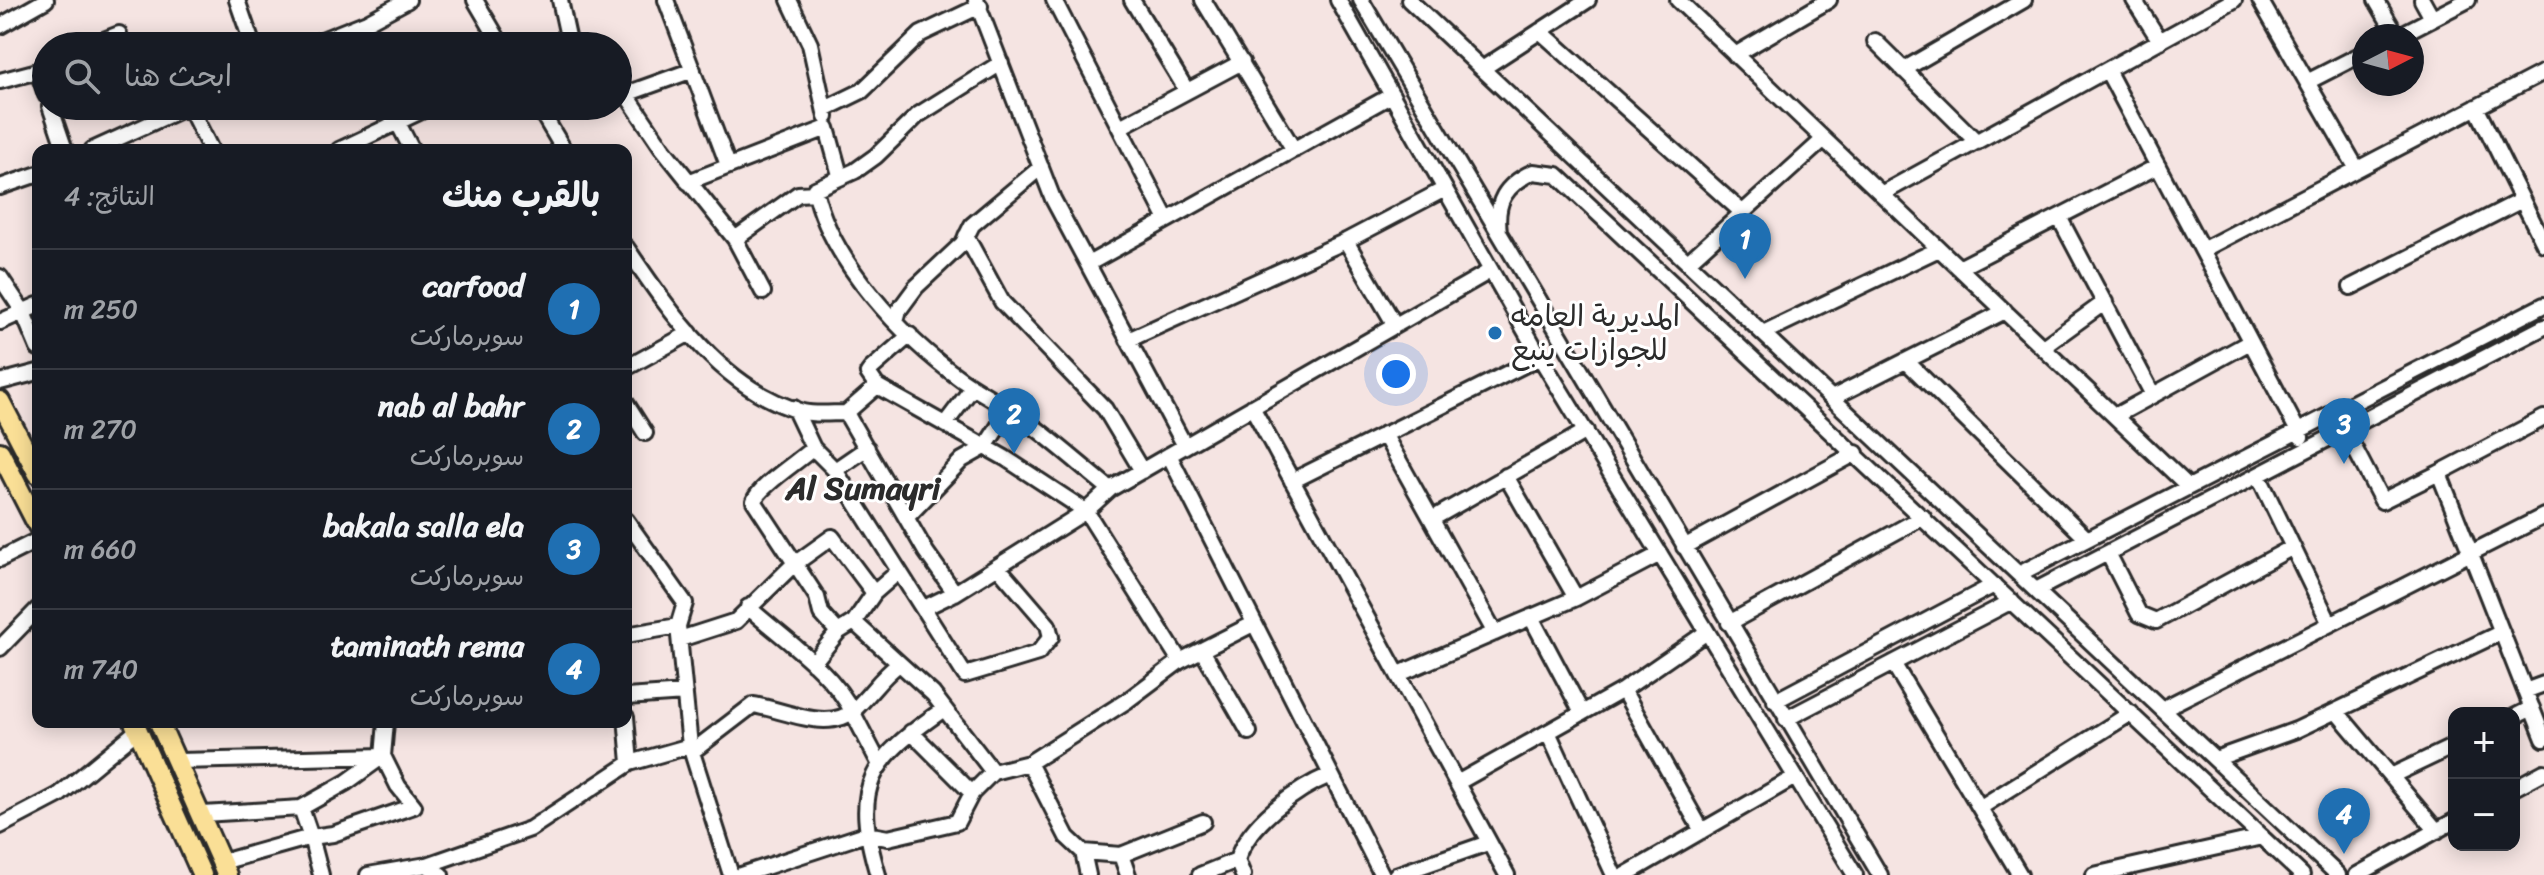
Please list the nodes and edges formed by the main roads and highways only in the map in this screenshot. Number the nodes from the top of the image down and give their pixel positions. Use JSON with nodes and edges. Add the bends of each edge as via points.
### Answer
{"nodes":[{"id":1,"x":0,"y":401,"type":"edge"},
{"id":2,"x":0,"y":452,"type":"edge"},
{"id":3,"x":32,"y":462,"type":"edge"},
{"id":4,"x":32,"y":514,"type":"edge"},
{"id":5,"x":137,"y":728,"type":"edge"},
{"id":6,"x":162,"y":728,"type":"edge"},
{"id":7,"x":224,"y":868,"type":"edge"},
{"id":8,"x":197,"y":874,"type":"edge"}],
"edges":[{"from":1,"to":3,"type":"main road"},
{"from":2,"to":4,"type":"main road"},
{"from":5,"to":8,"type":"main road"},
{"from":6,"to":7,"type":"main road"},
{"from":7,"to":8,"type":"main road"}]}
